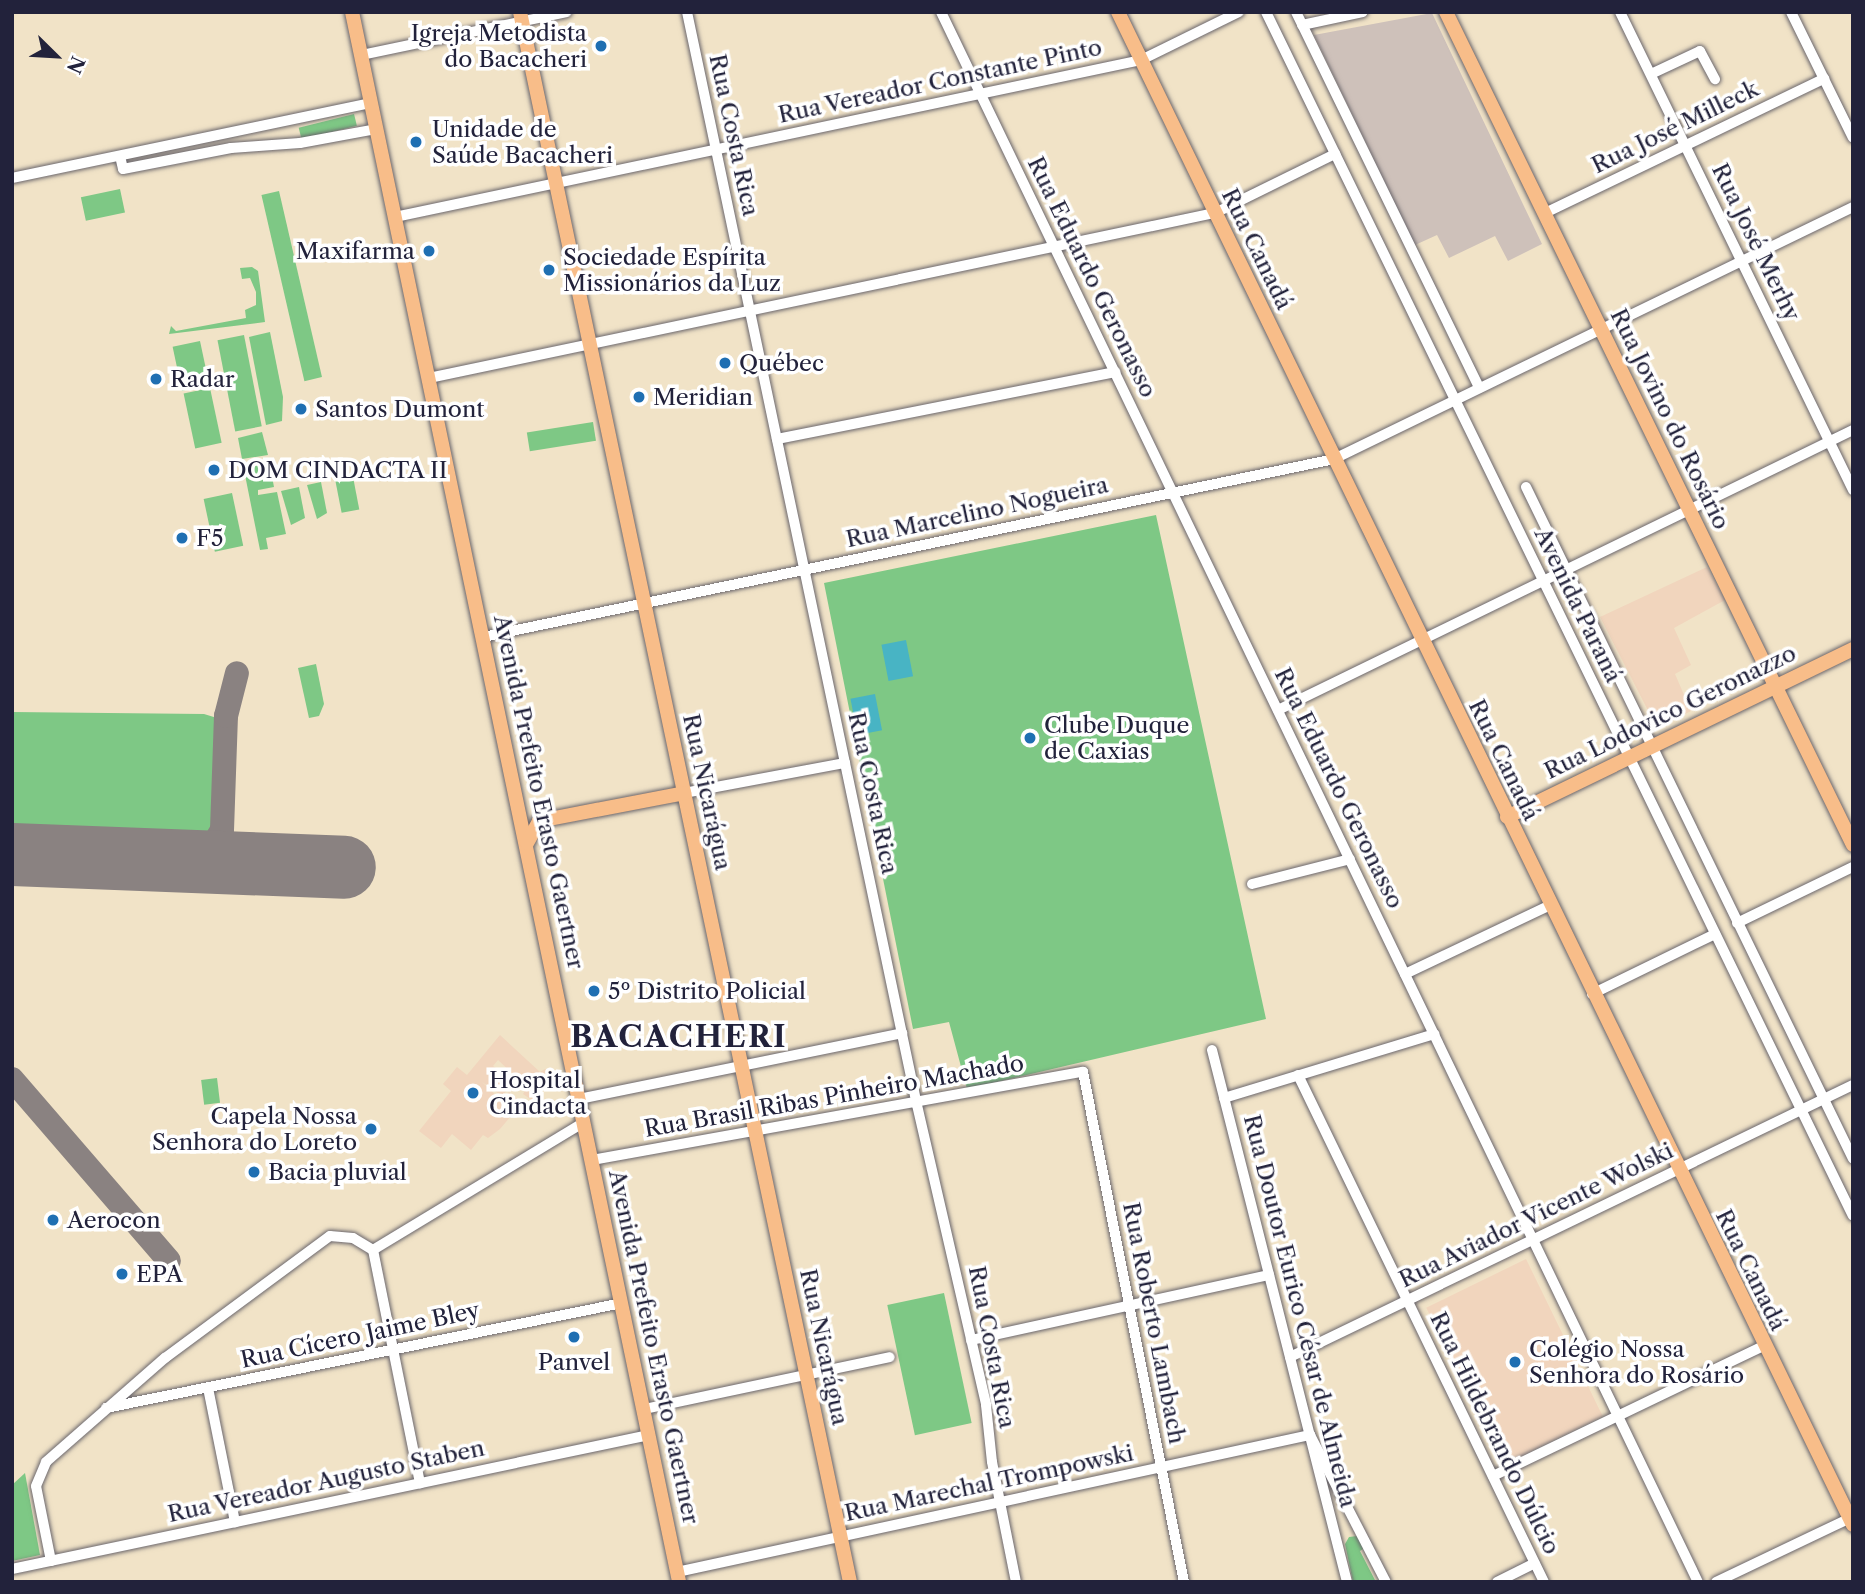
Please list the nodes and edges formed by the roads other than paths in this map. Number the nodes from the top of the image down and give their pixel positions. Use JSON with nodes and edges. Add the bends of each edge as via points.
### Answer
{"nodes":[{"id":1,"x":352,"y":12,"type":"edge"},
{"id":2,"x":567,"y":12,"type":"edge"},
{"id":3,"x":687,"y":12,"type":"edge"},
{"id":4,"x":941,"y":12,"type":"edge"},
{"id":5,"x":1118,"y":12,"type":"edge"},
{"id":6,"x":1238,"y":12,"type":"edge"},
{"id":7,"x":1266,"y":12,"type":"edge"},
{"id":8,"x":1296,"y":12,"type":"edge"},
{"id":9,"x":1363,"y":12,"type":"edge"},
{"id":10,"x":1446,"y":12,"type":"edge"},
{"id":11,"x":1620,"y":12,"type":"edge"},
{"id":12,"x":1791,"y":12,"type":"edge"},
{"id":13,"x":521,"y":17,"type":"edge"},
{"id":14,"x":1302,"y":25,"type":"junction"},
{"id":15,"x":360,"y":55,"type":"junction"},
{"id":16,"x":1140,"y":60,"type":"junction"},
{"id":17,"x":1651,"y":74,"type":"junction"},
{"id":18,"x":1715,"y":79,"type":"dead end"},
{"id":19,"x":1824,"y":79,"type":"junction"},
{"id":20,"x":981,"y":94,"type":"junction"},
{"id":21,"x":371,"y":103,"type":"junction"},
{"id":22,"x":376,"y":129,"type":"junction"},
{"id":23,"x":1853,"y":138,"type":"edge"},
{"id":24,"x":1685,"y":146,"type":"junction"},
{"id":25,"x":160,"y":147,"type":"junction"},
{"id":26,"x":716,"y":149,"type":"junction"},
{"id":27,"x":1335,"y":154,"type":"junction"},
{"id":28,"x":120,"y":156,"type":"junction"},
{"id":29,"x":163,"y":161,"type":"junction"},
{"id":30,"x":12,"y":178,"type":"edge"},
{"id":31,"x":556,"y":183,"type":"junction"},
{"id":32,"x":1853,"y":207,"type":"edge"},
{"id":33,"x":1215,"y":213,"type":"junction"},
{"id":34,"x":1545,"y":214,"type":"junction"},
{"id":35,"x":395,"y":217,"type":"junction"},
{"id":36,"x":1055,"y":247,"type":"junction"},
{"id":37,"x":1742,"y":262,"type":"junction"},
{"id":38,"x":750,"y":311,"type":"junction"},
{"id":39,"x":1601,"y":329,"type":"junction"},
{"id":40,"x":590,"y":344,"type":"junction"},
{"id":41,"x":1115,"y":372,"type":"junction"},
{"id":42,"x":429,"y":378,"type":"junction"},
{"id":43,"x":1479,"y":388,"type":"junction"},
{"id":44,"x":1455,"y":400,"type":"junction"},
{"id":45,"x":1853,"y":430,"type":"edge"},
{"id":46,"x":777,"y":439,"type":"junction"},
{"id":47,"x":1829,"y":442,"type":"junction"},
{"id":48,"x":1334,"y":459,"type":"junction"},
{"id":49,"x":1525,"y":487,"type":"dead end"},
{"id":50,"x":1853,"y":490,"type":"edge"},
{"id":51,"x":1173,"y":493,"type":"junction"},
{"id":52,"x":1689,"y":510,"type":"junction"},
{"id":53,"x":805,"y":570,"type":"junction"},
{"id":54,"x":1560,"y":573,"type":"junction"},
{"id":55,"x":1543,"y":581,"type":"junction"},
{"id":56,"x":644,"y":603,"type":"junction"},
{"id":57,"x":483,"y":636,"type":"junction"},
{"id":58,"x":1421,"y":640,"type":"junction"},
{"id":59,"x":1853,"y":649,"type":"edge"},
{"id":60,"x":1775,"y":686,"type":"junction"},
{"id":61,"x":1278,"y":710,"type":"junction"},
{"id":62,"x":1652,"y":746,"type":"junction"},
{"id":63,"x":1629,"y":758,"type":"junction"},
{"id":64,"x":845,"y":763,"type":"junction"},
{"id":65,"x":684,"y":793,"type":"junction"},
{"id":66,"x":519,"y":806,"type":"junction"},
{"id":67,"x":1507,"y":817,"type":"junction"},
{"id":68,"x":539,"y":821,"type":"junction"},
{"id":69,"x":527,"y":843,"type":"junction"},
{"id":70,"x":1853,"y":845,"type":"edge"},
{"id":71,"x":1350,"y":859,"type":"junction"},
{"id":72,"x":1853,"y":867,"type":"edge"},
{"id":73,"x":1252,"y":884,"type":"dead end"},
{"id":74,"x":1550,"y":905,"type":"junction"},
{"id":75,"x":1737,"y":923,"type":"junction"},
{"id":76,"x":1715,"y":934,"type":"junction"},
{"id":77,"x":1405,"y":974,"type":"junction"},
{"id":78,"x":1592,"y":994,"type":"junction"},
{"id":79,"x":902,"y":1032,"type":"junction"},
{"id":80,"x":1434,"y":1034,"type":"junction"},
{"id":81,"x":1212,"y":1050,"type":"dead end"},
{"id":82,"x":741,"y":1066,"type":"junction"},
{"id":83,"x":1083,"y":1072,"type":"joint"},
{"id":84,"x":1298,"y":1075,"type":"junction"},
{"id":85,"x":1853,"y":1084,"type":"edge"},
{"id":86,"x":1224,"y":1098,"type":"junction"},
{"id":87,"x":579,"y":1099,"type":"junction"},
{"id":88,"x":1824,"y":1099,"type":"junction"},
{"id":89,"x":917,"y":1105,"type":"junction"},
{"id":90,"x":1801,"y":1110,"type":"junction"},
{"id":91,"x":584,"y":1122,"type":"junction"},
{"id":92,"x":755,"y":1132,"type":"junction"},
{"id":93,"x":1853,"y":1159,"type":"edge"},
{"id":94,"x":592,"y":1160,"type":"junction"},
{"id":95,"x":1678,"y":1169,"type":"junction"},
{"id":96,"x":1853,"y":1216,"type":"edge"},
{"id":97,"x":1533,"y":1240,"type":"junction"},
{"id":98,"x":373,"y":1250,"type":"junction"},
{"id":99,"x":1269,"y":1275,"type":"junction"},
{"id":100,"x":1408,"y":1300,"type":"junction"},
{"id":101,"x":622,"y":1303,"type":"junction"},
{"id":102,"x":1128,"y":1306,"type":"junction"},
{"id":103,"x":971,"y":1340,"type":"junction"},
{"id":104,"x":1763,"y":1346,"type":"junction"},
{"id":105,"x":393,"y":1350,"type":"junction"},
{"id":106,"x":890,"y":1357,"type":"dead end"},
{"id":107,"x":1290,"y":1357,"type":"junction"},
{"id":108,"x":806,"y":1374,"type":"junction"},
{"id":109,"x":208,"y":1388,"type":"junction"},
{"id":110,"x":106,"y":1408,"type":"junction"},
{"id":111,"x":644,"y":1409,"type":"junction"},
{"id":112,"x":1618,"y":1416,"type":"junction"},
{"id":113,"x":649,"y":1435,"type":"junction"},
{"id":114,"x":1310,"y":1435,"type":"junction"},
{"id":115,"x":1161,"y":1467,"type":"junction"},
{"id":116,"x":1493,"y":1476,"type":"junction"},
{"id":117,"x":420,"y":1483,"type":"junction"},
{"id":118,"x":1000,"y":1502,"type":"junction"},
{"id":119,"x":235,"y":1522,"type":"junction"},
{"id":120,"x":1850,"y":1522,"type":"edge"},
{"id":121,"x":1359,"y":1529,"type":"junction"},
{"id":122,"x":840,"y":1536,"type":"junction"},
{"id":123,"x":1336,"y":1538,"type":"junction"},
{"id":124,"x":51,"y":1560,"type":"junction"},
{"id":125,"x":1535,"y":1563,"type":"junction"},
{"id":126,"x":12,"y":1569,"type":"edge"},
{"id":127,"x":678,"y":1577,"type":"edge"},
{"id":128,"x":850,"y":1582,"type":"edge"},
{"id":129,"x":1016,"y":1582,"type":"edge"},
{"id":130,"x":1185,"y":1582,"type":"edge"},
{"id":131,"x":1348,"y":1582,"type":"edge"},
{"id":132,"x":1385,"y":1582,"type":"edge"},
{"id":133,"x":1497,"y":1582,"type":"edge"},
{"id":134,"x":1544,"y":1582,"type":"edge"},
{"id":135,"x":1698,"y":1582,"type":"edge"},
{"id":136,"x":1716,"y":1582,"type":"edge"}],
"edges":[{"from":1,"to":15,"type":"main road","name":"Avenida Prefeito Erasto Gaertner"},
{"from":2,"to":13,"type":"street"},
{"from":3,"to":26,"type":"street","name":"Rua Costa Rica"},
{"from":4,"to":20,"type":"street","name":"Rua Eduardo Geronasso"},
{"from":5,"to":16,"type":"main road","name":"Rua Canadá"},
{"from":6,"to":16,"type":"street","name":"Rua Vereador Constante Pinto"},
{"from":7,"to":27,"type":"street","name":"Avenida Paraná"},
{"from":8,"to":14,"type":"street"},
{"from":9,"to":14,"type":"street"},
{"from":10,"to":34,"type":"main road","name":"Rua Jovino do Rosário"},
{"from":11,"to":17,"type":"street","name":"Rua José Merhy"},
{"from":12,"to":19,"type":"street"},
{"from":13,"to":15,"type":"street"},
{"from":13,"to":31,"type":"main road","name":"Rua Nicarágua"},
{"from":14,"to":43,"type":"street"},
{"from":15,"to":21,"type":"main road","name":"Avenida Prefeito Erasto Gaertner"},
{"from":16,"to":20,"type":"street","name":"Rua Vereador Constante Pinto"},
{"from":16,"to":33,"type":"main road","name":"Rua Canadá"},
{"from":17,"to":18,"type":"street","via":[[1700,51]]},
{"from":17,"to":24,"type":"street","name":"Rua José Merhy"},
{"from":19,"to":23,"type":"street"},
{"from":19,"to":24,"type":"street","name":"Rua José Milleck"},
{"from":20,"to":26,"type":"street","name":"Rua Vereador Constante Pinto"},
{"from":20,"to":36,"type":"street","name":"Rua Eduardo Geronasso"},
{"from":21,"to":22,"type":"main road","name":"Avenida Prefeito Erasto Gaertner"},
{"from":21,"to":25,"type":"street"},
{"from":22,"to":29,"type":"street"},
{"from":22,"to":35,"type":"main road","name":"Avenida Prefeito Erasto Gaertner"},
{"from":24,"to":34,"type":"street","name":"Rua José Milleck"},
{"from":24,"to":37,"type":"street","name":"Rua José Merhy"},
{"from":25,"to":28,"type":"street"},
{"from":25,"to":29,"type":"street"},
{"from":26,"to":31,"type":"street","name":"Rua Vereador Constante Pinto"},
{"from":26,"to":38,"type":"street","name":"Rua Costa Rica"},
{"from":27,"to":33,"type":"street"},
{"from":27,"to":44,"type":"street","name":"Avenida Paraná"},
{"from":28,"to":29,"type":"street","via":[[123,169]]},
{"from":28,"to":30,"type":"street"},
{"from":31,"to":35,"type":"street","name":"Rua Vereador Constante Pinto"},
{"from":31,"to":40,"type":"main road","name":"Rua Nicarágua"},
{"from":32,"to":37,"type":"street","name":"Rua Marcelino Nogueira"},
{"from":33,"to":36,"type":"street"},
{"from":33,"to":48,"type":"main road","name":"Rua Canadá"},
{"from":34,"to":39,"type":"main road","name":"Rua Jovino do Rosário"},
{"from":35,"to":42,"type":"main road","name":"Avenida Prefeito Erasto Gaertner"},
{"from":36,"to":38,"type":"street"},
{"from":36,"to":41,"type":"street","name":"Rua Eduardo Geronasso"},
{"from":37,"to":39,"type":"street","name":"Rua Marcelino Nogueira"},
{"from":37,"to":47,"type":"street","name":"Rua José Merhy"},
{"from":38,"to":40,"type":"street"},
{"from":38,"to":46,"type":"street","name":"Rua Costa Rica"},
{"from":39,"to":43,"type":"street","name":"Rua Marcelino Nogueira"},
{"from":39,"to":52,"type":"main road","name":"Rua Jovino do Rosário"},
{"from":40,"to":42,"type":"street"},
{"from":40,"to":56,"type":"main road","name":"Rua Nicarágua"},
{"from":41,"to":46,"type":"street"},
{"from":41,"to":51,"type":"street","name":"Rua Eduardo Geronasso"},
{"from":42,"to":57,"type":"main road","name":"Avenida Prefeito Erasto Gaertner"},
{"from":43,"to":44,"type":"street","name":"Rua Marcelino Nogueira"},
{"from":44,"to":48,"type":"street","name":"Rua Marcelino Nogueira"},
{"from":44,"to":55,"type":"street","name":"Avenida Paraná"},
{"from":45,"to":47,"type":"street"},
{"from":46,"to":53,"type":"street","name":"Rua Costa Rica"},
{"from":47,"to":50,"type":"street","name":"Rua José Merhy"},
{"from":47,"to":52,"type":"street"},
{"from":48,"to":51,"type":"street","name":"Rua Marcelino Nogueira"},
{"from":48,"to":58,"type":"main road","name":"Rua Canadá"},
{"from":49,"to":54,"type":"street","name":"Avenida Paraná"},
{"from":51,"to":53,"type":"street","name":"Rua Marcelino Nogueira"},
{"from":51,"to":61,"type":"street","name":"Rua Eduardo Geronasso"},
{"from":52,"to":54,"type":"street"},
{"from":52,"to":60,"type":"main road","name":"Rua Jovino do Rosário"},
{"from":53,"to":56,"type":"street","name":"Rua Marcelino Nogueira"},
{"from":53,"to":64,"type":"street","name":"Rua Costa Rica"},
{"from":54,"to":55,"type":"street"},
{"from":54,"to":62,"type":"street","name":"Avenida Paraná"},
{"from":55,"to":58,"type":"street"},
{"from":55,"to":63,"type":"street","name":"Avenida Paraná"},
{"from":56,"to":57,"type":"street","name":"Rua Marcelino Nogueira"},
{"from":56,"to":65,"type":"main road","name":"Rua Nicarágua"},
{"from":57,"to":66,"type":"main road","name":"Avenida Prefeito Erasto Gaertner"},
{"from":58,"to":61,"type":"street"},
{"from":58,"to":67,"type":"main road","name":"Rua Canadá"},
{"from":59,"to":60,"type":"main road","name":"Rua Lodovico Geronazzo"},
{"from":60,"to":62,"type":"main road","name":"Rua Lodovico Geronazzo"},
{"from":60,"to":70,"type":"main road","name":"Rua Jovino do Rosário"},
{"from":61,"to":71,"type":"street","name":"Rua Eduardo Geronasso"},
{"from":62,"to":63,"type":"main road","name":"Rua Lodovico Geronazzo"},
{"from":62,"to":75,"type":"street","name":"Avenida Paraná"},
{"from":63,"to":67,"type":"main road","name":"Rua Lodovico Geronazzo"},
{"from":63,"to":76,"type":"street","name":"Avenida Paraná"},
{"from":64,"to":65,"type":"street"},
{"from":64,"to":79,"type":"street","name":"Rua Costa Rica"},
{"from":65,"to":68,"type":"main road"},
{"from":65,"to":82,"type":"main road","name":"Rua Nicarágua"},
{"from":66,"to":68,"type":"main road"},
{"from":66,"to":69,"type":"main road","name":"Avenida Prefeito Erasto Gaertner"},
{"from":67,"to":74,"type":"main road","name":"Rua Canadá"},
{"from":68,"to":69,"type":"main road"},
{"from":69,"to":87,"type":"main road","name":"Avenida Prefeito Erasto Gaertner"},
{"from":71,"to":73,"type":"street"},
{"from":71,"to":77,"type":"street","name":"Rua Eduardo Geronasso"},
{"from":72,"to":75,"type":"street"},
{"from":74,"to":77,"type":"street"},
{"from":74,"to":78,"type":"main road","name":"Rua Canadá"},
{"from":75,"to":88,"type":"street","name":"Avenida Paraná"},
{"from":76,"to":78,"type":"street"},
{"from":76,"to":90,"type":"street","name":"Avenida Paraná"},
{"from":77,"to":80,"type":"street","name":"Rua Eduardo Geronasso"},
{"from":78,"to":95,"type":"main road","name":"Rua Canadá"},
{"from":79,"to":82,"type":"street"},
{"from":79,"to":89,"type":"street","name":"Rua Costa Rica"},
{"from":80,"to":84,"type":"street"},
{"from":80,"to":97,"type":"street","name":"Rua Eduardo Geronasso"},
{"from":81,"to":86,"type":"street","name":"Rua Doutor Eurico César de Almeida"},
{"from":82,"to":87,"type":"street"},
{"from":82,"to":92,"type":"main road","name":"Rua Nicarágua"},
{"from":83,"to":89,"type":"street","name":"Rua Brasil Ribas Pinheiro Machado"},
{"from":83,"to":102,"type":"street","name":"Rua Roberto Lambach"},
{"from":84,"to":86,"type":"street"},
{"from":84,"to":100,"type":"street","name":"Rua Hildebrando Dúlcio"},
{"from":85,"to":88,"type":"street","name":"Rua Aviador Vicente Wolski"},
{"from":86,"to":99,"type":"street","name":"Rua Doutor Eurico César de Almeida"},
{"from":87,"to":91,"type":"main road","name":"Avenida Prefeito Erasto Gaertner"},
{"from":88,"to":90,"type":"street","name":"Rua Aviador Vicente Wolski"},
{"from":88,"to":93,"type":"street","name":"Avenida Paraná"},
{"from":89,"to":92,"type":"street","name":"Rua Brasil Ribas Pinheiro Machado"},
{"from":89,"to":103,"type":"street","name":"Rua Costa Rica"},
{"from":90,"to":95,"type":"street","name":"Rua Aviador Vicente Wolski"},
{"from":90,"to":96,"type":"street","name":"Avenida Paraná"},
{"from":91,"to":94,"type":"main road","name":"Avenida Prefeito Erasto Gaertner"},
{"from":91,"to":98,"type":"street"},
{"from":92,"to":94,"type":"street","name":"Rua Brasil Ribas Pinheiro Machado"},
{"from":92,"to":108,"type":"main road","name":"Rua Nicarágua"},
{"from":94,"to":101,"type":"main road","name":"Avenida Prefeito Erasto Gaertner"},
{"from":95,"to":97,"type":"street","name":"Rua Aviador Vicente Wolski"},
{"from":95,"to":104,"type":"main road","name":"Rua Canadá"},
{"from":97,"to":100,"type":"street","name":"Rua Aviador Vicente Wolski"},
{"from":97,"to":112,"type":"street","name":"Rua Eduardo Geronasso"},
{"from":98,"to":105,"type":"street"},
{"from":98,"to":110,"type":"street","via":[[353,1238],[330,1236],[188,1340]]},
{"from":99,"to":102,"type":"street"},
{"from":99,"to":107,"type":"street","name":"Rua Doutor Eurico César de Almeida"},
{"from":100,"to":107,"type":"street","name":"Rua Aviador Vicente Wolski"},
{"from":100,"to":116,"type":"street","name":"Rua Hildebrando Dúlcio"},
{"from":101,"to":105,"type":"street","name":"Rua Cícero Jaime Bley"},
{"from":101,"to":111,"type":"main road","name":"Avenida Prefeito Erasto Gaertner"},
{"from":102,"to":103,"type":"street"},
{"from":102,"to":115,"type":"street","name":"Rua Roberto Lambach"},
{"from":103,"to":118,"type":"street","name":"Rua Costa Rica"},
{"from":104,"to":112,"type":"street"},
{"from":104,"to":120,"type":"main road","name":"Rua Canadá"},
{"from":105,"to":109,"type":"street","name":"Rua Cícero Jaime Bley"},
{"from":105,"to":117,"type":"street"},
{"from":106,"to":108,"type":"street"},
{"from":107,"to":114,"type":"street","name":"Rua Doutor Eurico César de Almeida"},
{"from":108,"to":111,"type":"street"},
{"from":108,"to":122,"type":"main road","name":"Rua Nicarágua"},
{"from":109,"to":110,"type":"street","name":"Rua Cícero Jaime Bley"},
{"from":109,"to":119,"type":"street"},
{"from":110,"to":124,"type":"street","via":[[38,1473]]},
{"from":111,"to":113,"type":"main road","name":"Avenida Prefeito Erasto Gaertner"},
{"from":112,"to":116,"type":"street"},
{"from":112,"to":135,"type":"street","name":"Rua Eduardo Geronasso"},
{"from":113,"to":117,"type":"street","name":"Rua Vereador Augusto Staben"},
{"from":113,"to":127,"type":"main road","name":"Avenida Prefeito Erasto Gaertner"},
{"from":114,"to":115,"type":"street","name":"Rua Marechal Trompowski"},
{"from":114,"to":121,"type":"street"},
{"from":114,"to":123,"type":"street","name":"Rua Doutor Eurico César de Almeida"},
{"from":115,"to":118,"type":"street","name":"Rua Marechal Trompowski"},
{"from":115,"to":130,"type":"street","name":"Rua Roberto Lambach"},
{"from":116,"to":125,"type":"street","name":"Rua Hildebrando Dúlcio"},
{"from":117,"to":119,"type":"street","name":"Rua Vereador Augusto Staben"},
{"from":118,"to":122,"type":"street","name":"Rua Marechal Trompowski"},
{"from":118,"to":129,"type":"street","name":"Rua Costa Rica"},
{"from":119,"to":124,"type":"street","name":"Rua Vereador Augusto Staben"},
{"from":120,"to":136,"type":"street"},
{"from":121,"to":123,"type":"street"},
{"from":121,"to":132,"type":"street"},
{"from":122,"to":127,"type":"street","name":"Rua Marechal Trompowski"},
{"from":122,"to":128,"type":"main road","name":"Rua Nicarágua"},
{"from":123,"to":131,"type":"street","name":"Rua Doutor Eurico César de Almeida"},
{"from":124,"to":126,"type":"street","name":"Rua Vereador Augusto Staben"},
{"from":125,"to":133,"type":"street"},
{"from":125,"to":134,"type":"street","name":"Rua Hildebrando Dúlcio"}]}
